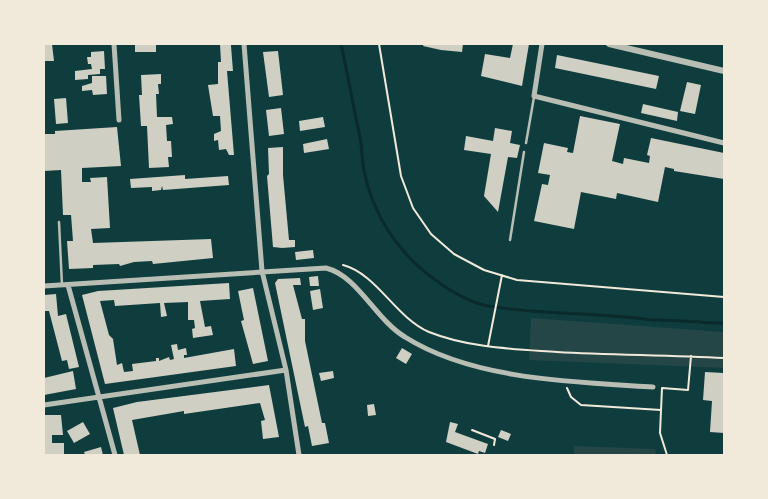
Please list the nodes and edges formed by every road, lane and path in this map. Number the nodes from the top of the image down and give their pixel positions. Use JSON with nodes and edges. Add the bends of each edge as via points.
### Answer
{"nodes":[{"id":1,"x":114,"y":44,"type":"edge"},
{"id":2,"x":244,"y":44,"type":"edge"},
{"id":3,"x":379,"y":44,"type":"edge"},
{"id":4,"x":542,"y":44,"type":"edge"},
{"id":5,"x":609,"y":44,"type":"edge"},
{"id":6,"x":724,"y":71,"type":"edge"},
{"id":7,"x":534,"y":96,"type":"junction"},
{"id":8,"x":119,"y":120,"type":"dead end"},
{"id":9,"x":526,"y":143,"type":"dead end"},
{"id":10,"x":724,"y":143,"type":"edge"},
{"id":11,"x":524,"y":152,"type":"dead end"},
{"id":12,"x":59,"y":222,"type":"dead end"},
{"id":13,"x":510,"y":240,"type":"dead end"},
{"id":14,"x":336,"y":264,"type":"dead end"},
{"id":15,"x":262,"y":272,"type":"junction"},
{"id":16,"x":502,"y":275,"type":"junction"},
{"id":17,"x":65,"y":285,"type":"junction"},
{"id":18,"x":44,"y":286,"type":"edge"},
{"id":19,"x":724,"y":297,"type":"edge"},
{"id":20,"x":488,"y":346,"type":"junction"},
{"id":21,"x":691,"y":356,"type":"junction"},
{"id":22,"x":724,"y":358,"type":"edge"},
{"id":23,"x":286,"y":370,"type":"junction"},
{"id":24,"x":567,"y":381,"type":"junction"},
{"id":25,"x":653,"y":387,"type":"dead end"},
{"id":26,"x":98,"y":396,"type":"junction"},
{"id":27,"x":44,"y":405,"type":"edge"},
{"id":28,"x":661,"y":410,"type":"junction"},
{"id":29,"x":472,"y":430,"type":"dead end"},
{"id":30,"x":494,"y":445,"type":"dead end"},
{"id":31,"x":115,"y":455,"type":"edge"},
{"id":32,"x":299,"y":455,"type":"edge"},
{"id":33,"x":667,"y":455,"type":"edge"}],
"edges":[{"from":1,"to":8,"type":"street"},
{"from":2,"to":15,"type":"street"},
{"from":3,"to":16,"type":"path","via":[[401,176],[413,208],[431,234],[454,254],[484,270]]},
{"from":4,"to":7,"type":"street"},
{"from":5,"to":6,"type":"street"},
{"from":7,"to":9,"type":"lane"},
{"from":7,"to":10,"type":"street"},
{"from":11,"to":13,"type":"lane"},
{"from":12,"to":17,"type":"lane"},
{"from":14,"to":20,"type":"path","via":[[363,274],[402,314],[428,331]]},
{"from":15,"to":17,"type":"street"},
{"from":15,"to":23,"type":"street"},
{"from":15,"to":24,"type":"street","via":[[334,270],[352,282],[391,328],[418,345],[471,364]]},
{"from":16,"to":19,"type":"path","via":[[516,280]]},
{"from":16,"to":20,"type":"path"},
{"from":17,"to":18,"type":"street"},
{"from":17,"to":26,"type":"street"},
{"from":20,"to":21,"type":"path","via":[[578,353]]},
{"from":21,"to":22,"type":"path"},
{"from":21,"to":28,"type":"path","via":[[688,390],[662,388]]},
{"from":23,"to":26,"type":"street"},
{"from":23,"to":32,"type":"street"},
{"from":24,"to":25,"type":"street"},
{"from":24,"to":28,"type":"path","via":[[571,397],[581,405]]},
{"from":26,"to":27,"type":"street"},
{"from":26,"to":31,"type":"street"},
{"from":28,"to":33,"type":"path","via":[[661,440]]},
{"from":29,"to":30,"type":"path","via":[[491,436],[495,439]]}]}
